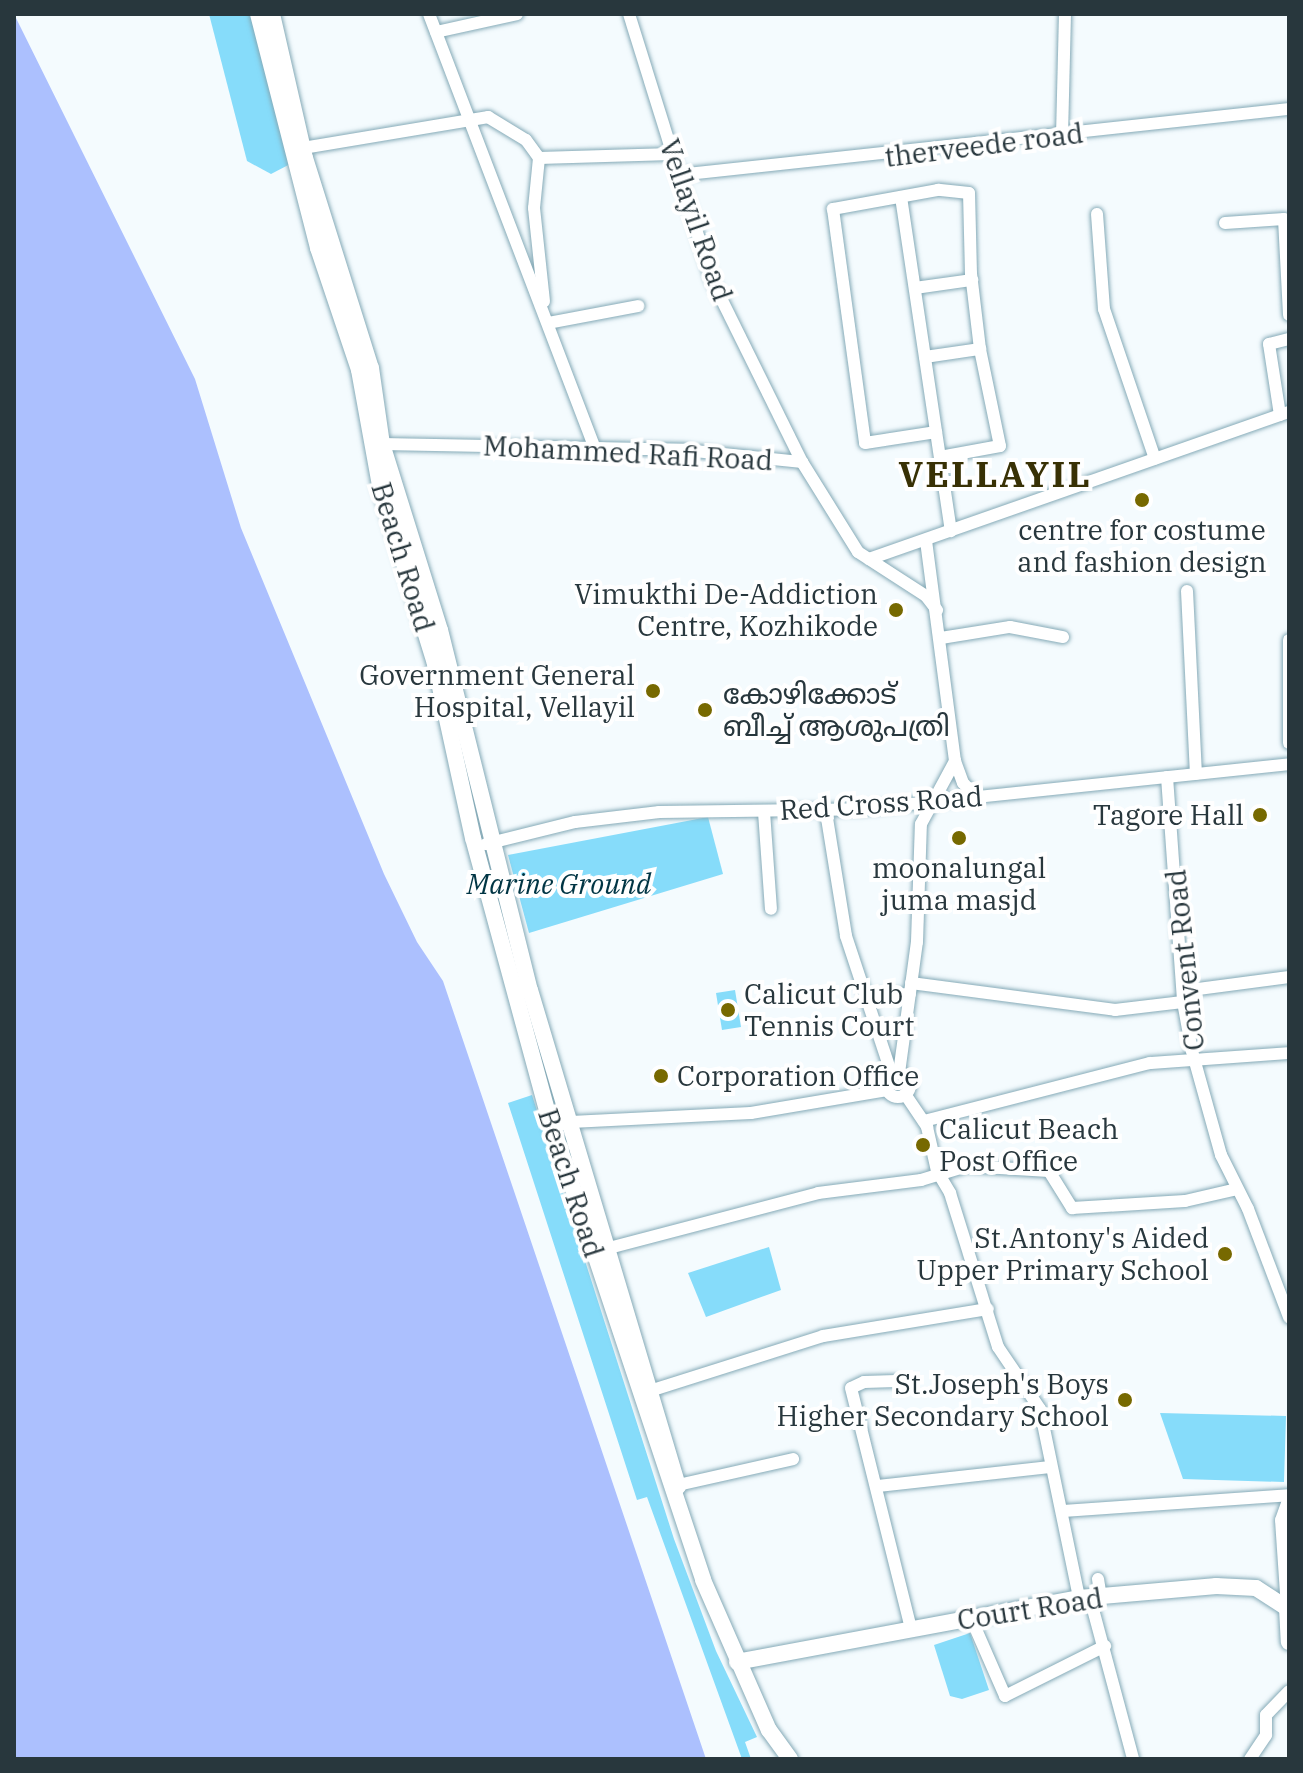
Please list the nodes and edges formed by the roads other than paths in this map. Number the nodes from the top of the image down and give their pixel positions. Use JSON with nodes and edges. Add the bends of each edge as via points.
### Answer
{"nodes":[{"id":1,"x":258,"y":14,"type":"edge"},
{"id":2,"x":272,"y":14,"type":"edge"},
{"id":3,"x":429,"y":14,"type":"edge"},
{"id":4,"x":517,"y":14,"type":"edge"},
{"id":5,"x":629,"y":14,"type":"edge"},
{"id":6,"x":1065,"y":14,"type":"edge"},
{"id":7,"x":436,"y":32,"type":"junction"},
{"id":8,"x":1289,"y":109,"type":"edge"},
{"id":9,"x":468,"y":121,"type":"junction"},
{"id":10,"x":1062,"y":136,"type":"junction"},
{"id":11,"x":303,"y":148,"type":"junction"},
{"id":12,"x":672,"y":154,"type":"junction"},
{"id":13,"x":539,"y":158,"type":"junction"},
{"id":14,"x":678,"y":175,"type":"junction"},
{"id":15,"x":901,"y":197,"type":"junction"},
{"id":16,"x":1097,"y":214,"type":"dead end"},
{"id":17,"x":1225,"y":223,"type":"dead end"},
{"id":18,"x":972,"y":280,"type":"junction"},
{"id":19,"x":915,"y":288,"type":"junction"},
{"id":20,"x":638,"y":306,"type":"dead end"},
{"id":21,"x":1289,"y":315,"type":"edge"},
{"id":22,"x":547,"y":320,"type":"junction"},
{"id":23,"x":1289,"y":339,"type":"edge"},
{"id":24,"x":980,"y":349,"type":"junction"},
{"id":25,"x":925,"y":357,"type":"junction"},
{"id":26,"x":1285,"y":414,"type":"edge"},
{"id":27,"x":936,"y":432,"type":"junction"},
{"id":28,"x":382,"y":444,"type":"junction"},
{"id":29,"x":595,"y":448,"type":"junction"},
{"id":30,"x":940,"y":457,"type":"junction"},
{"id":31,"x":1155,"y":459,"type":"junction"},
{"id":32,"x":802,"y":462,"type":"junction"},
{"id":33,"x":951,"y":531,"type":"junction"},
{"id":34,"x":926,"y":540,"type":"junction"},
{"id":35,"x":869,"y":559,"type":"junction"},
{"id":36,"x":1187,"y":591,"type":"dead end"},
{"id":37,"x":937,"y":610,"type":"junction"},
{"id":38,"x":1063,"y":637,"type":"dead end"},
{"id":39,"x":941,"y":638,"type":"junction"},
{"id":40,"x":1289,"y":640,"type":"edge"},
{"id":41,"x":1289,"y":743,"type":"edge"},
{"id":42,"x":955,"y":761,"type":"junction"},
{"id":43,"x":1289,"y":764,"type":"edge"},
{"id":44,"x":1196,"y":774,"type":"junction"},
{"id":45,"x":1167,"y":777,"type":"junction"},
{"id":46,"x":976,"y":796,"type":"junction"},
{"id":47,"x":932,"y":800,"type":"junction"},
{"id":48,"x":764,"y":812,"type":"junction"},
{"id":49,"x":826,"y":812,"type":"junction"},
{"id":50,"x":483,"y":846,"type":"junction"},
{"id":51,"x":771,"y":909,"type":"dead end"},
{"id":52,"x":1289,"y":977,"type":"edge"},
{"id":53,"x":911,"y":988,"type":"junction"},
{"id":54,"x":866,"y":996,"type":"junction"},
{"id":55,"x":1183,"y":996,"type":"junction"},
{"id":56,"x":1289,"y":1053,"type":"edge"},
{"id":57,"x":1194,"y":1058,"type":"junction"},
{"id":58,"x":895,"y":1074,"type":"junction"},
{"id":59,"x":887,"y":1090,"type":"junction"},
{"id":60,"x":905,"y":1094,"type":"junction"},
{"id":61,"x":924,"y":1121,"type":"junction"},
{"id":62,"x":571,"y":1122,"type":"junction"},
{"id":63,"x":552,"y":1127,"type":"junction"},
{"id":64,"x":937,"y":1171,"type":"junction"},
{"id":65,"x":1237,"y":1189,"type":"junction"},
{"id":66,"x":609,"y":1248,"type":"junction"},
{"id":67,"x":988,"y":1309,"type":"junction"},
{"id":68,"x":1289,"y":1317,"type":"edge"},
{"id":69,"x":896,"y":1381,"type":"dead end"},
{"id":70,"x":653,"y":1390,"type":"junction"},
{"id":71,"x":793,"y":1459,"type":"dead end"},
{"id":72,"x":1050,"y":1467,"type":"junction"},
{"id":73,"x":678,"y":1485,"type":"junction"},
{"id":74,"x":878,"y":1486,"type":"junction"},
{"id":75,"x":1289,"y":1496,"type":"edge"},
{"id":76,"x":682,"y":1511,"type":"junction"},
{"id":77,"x":1062,"y":1511,"type":"junction"},
{"id":78,"x":1098,"y":1579,"type":"dead end"},
{"id":79,"x":1090,"y":1597,"type":"junction"},
{"id":80,"x":1287,"y":1608,"type":"edge"},
{"id":81,"x":971,"y":1618,"type":"junction"},
{"id":82,"x":911,"y":1628,"type":"junction"},
{"id":83,"x":1289,"y":1642,"type":"edge"},
{"id":84,"x":1105,"y":1646,"type":"junction"},
{"id":85,"x":737,"y":1662,"type":"junction"},
{"id":86,"x":1289,"y":1691,"type":"edge"},
{"id":87,"x":790,"y":1759,"type":"edge"},
{"id":88,"x":1133,"y":1759,"type":"edge"},
{"id":89,"x":1250,"y":1759,"type":"edge"}],
"edges":[{"from":1,"to":50,"type":"main road","name":"Beach Road","via":[[314,235],[359,370],[380,486]]},
{"from":2,"to":11,"type":"main road","name":"Beach Road"},
{"from":3,"to":7,"type":"street"},
{"from":4,"to":7,"type":"street"},
{"from":5,"to":12,"type":"street","name":"Vellayil Road"},
{"from":6,"to":10,"type":"street"},
{"from":7,"to":9,"type":"street"},
{"from":8,"to":10,"type":"street","name":"therveede road"},
{"from":9,"to":11,"type":"street"},
{"from":9,"to":13,"type":"street","via":[[497,119],[526,140]]},
{"from":9,"to":22,"type":"street"},
{"from":10,"to":14,"type":"street","name":"therveede road"},
{"from":11,"to":28,"type":"main road","name":"Beach Road","via":[[371,368]]},
{"from":12,"to":13,"type":"street"},
{"from":12,"to":14,"type":"street","name":"Vellayil Road"},
{"from":13,"to":22,"type":"street","via":[[534,208]]},
{"from":14,"to":32,"type":"street","name":"Vellayil Road","via":[[711,278]]},
{"from":15,"to":18,"type":"street","via":[[938,190],[969,193]]},
{"from":15,"to":19,"type":"street"},
{"from":15,"to":27,"type":"street","via":[[833,209],[865,443]]},
{"from":16,"to":31,"type":"street","via":[[1104,309]]},
{"from":17,"to":21,"type":"street","via":[[1284,219]]},
{"from":18,"to":19,"type":"street"},
{"from":18,"to":24,"type":"street"},
{"from":19,"to":25,"type":"street"},
{"from":20,"to":22,"type":"street"},
{"from":22,"to":29,"type":"street"},
{"from":23,"to":26,"type":"street","via":[[1269,344]]},
{"from":24,"to":25,"type":"street"},
{"from":24,"to":30,"type":"street","via":[[1000,446]]},
{"from":25,"to":27,"type":"street"},
{"from":26,"to":31,"type":"street"},
{"from":27,"to":30,"type":"street"},
{"from":28,"to":29,"type":"street","name":"Mohammed Rafi Road"},
{"from":28,"to":50,"type":"main road","name":"Beach Road","via":[[440,630]]},
{"from":29,"to":32,"type":"street","name":"Mohammed Rafi Road","via":[[685,450]]},
{"from":30,"to":33,"type":"street"},
{"from":31,"to":33,"type":"street"},
{"from":32,"to":35,"type":"street","name":"Mohammed Rafi Road","via":[[858,552]]},
{"from":33,"to":34,"type":"street"},
{"from":34,"to":35,"type":"street"},
{"from":34,"to":37,"type":"street"},
{"from":35,"to":37,"type":"street","name":"Mohammed Rafi Road"},
{"from":36,"to":44,"type":"street"},
{"from":37,"to":39,"type":"street"},
{"from":38,"to":39,"type":"street","via":[[1010,627]]},
{"from":39,"to":42,"type":"street"},
{"from":40,"to":41,"type":"street"},
{"from":42,"to":46,"type":"street","via":[[963,783]]},
{"from":42,"to":47,"type":"street"},
{"from":43,"to":44,"type":"street","name":"Red Cross Road"},
{"from":44,"to":45,"type":"street","name":"Red Cross Road"},
{"from":45,"to":46,"type":"street","name":"Red Cross Road"},
{"from":45,"to":55,"type":"street","name":"Convent Road"},
{"from":46,"to":47,"type":"street","name":"Red Cross Road"},
{"from":47,"to":49,"type":"street","name":"Red Cross Road"},
{"from":47,"to":53,"type":"street","via":[[921,824]]},
{"from":48,"to":49,"type":"street","name":"Red Cross Road"},
{"from":48,"to":50,"type":"street","name":"Red Cross Road","via":[[603,819]]},
{"from":48,"to":51,"type":"street"},
{"from":49,"to":54,"type":"street","via":[[846,936]]},
{"from":50,"to":62,"type":"main road","name":"Beach Road"},
{"from":50,"to":63,"type":"main road","name":"Beach Road"},
{"from":52,"to":55,"type":"street"},
{"from":53,"to":54,"type":"street"},
{"from":53,"to":55,"type":"street","via":[[1115,1010]]},
{"from":53,"to":58,"type":"street"},
{"from":54,"to":58,"type":"street"},
{"from":55,"to":57,"type":"street","name":"Convent Road"},
{"from":56,"to":57,"type":"street"},
{"from":57,"to":61,"type":"street","via":[[1150,1063]]},
{"from":57,"to":65,"type":"street","name":"Convent Road","via":[[1221,1155]]},
{"from":58,"to":59,"type":"street"},
{"from":58,"to":60,"type":"street","via":[[909,1081]]},
{"from":59,"to":60,"type":"street","via":[[897,1097]]},
{"from":59,"to":62,"type":"street","via":[[751,1113]]},
{"from":60,"to":61,"type":"street"},
{"from":61,"to":64,"type":"street"},
{"from":62,"to":63,"type":"street"},
{"from":62,"to":66,"type":"main road","name":"Beach Road"},
{"from":63,"to":76,"type":"main road","name":"Beach Road","via":[[661,1464]]},
{"from":64,"to":65,"type":"street","via":[[967,1166],[1049,1171],[1072,1208],[1185,1201]]},
{"from":64,"to":66,"type":"street","via":[[921,1180],[818,1193]]},
{"from":64,"to":67,"type":"street","via":[[950,1193]]},
{"from":65,"to":68,"type":"street","name":"Convent Road"},
{"from":66,"to":70,"type":"main road","name":"Beach Road"},
{"from":67,"to":70,"type":"street","via":[[823,1336]]},
{"from":67,"to":72,"type":"street","via":[[998,1347],[1040,1409]]},
{"from":69,"to":74,"type":"street","via":[[851,1388]]},
{"from":70,"to":73,"type":"main road","name":"Beach Road"},
{"from":71,"to":73,"type":"street"},
{"from":72,"to":74,"type":"street"},
{"from":72,"to":77,"type":"street"},
{"from":73,"to":76,"type":"main road","name":"Beach Road"},
{"from":74,"to":82,"type":"street"},
{"from":75,"to":77,"type":"street"},
{"from":75,"to":80,"type":"street","via":[[1281,1520]]},
{"from":76,"to":85,"type":"main road","name":"Beach Road"},
{"from":77,"to":79,"type":"street"},
{"from":78,"to":79,"type":"street"},
{"from":79,"to":80,"type":"main road","name":"Court Road","via":[[1216,1586],[1256,1588]]},
{"from":79,"to":81,"type":"main road","name":"Court Road"},
{"from":79,"to":84,"type":"street"},
{"from":80,"to":83,"type":"main road"},
{"from":81,"to":82,"type":"main road","name":"Court Road"},
{"from":81,"to":84,"type":"street","via":[[1005,1696]]},
{"from":82,"to":85,"type":"main road","name":"Court Road"},
{"from":84,"to":88,"type":"street"},
{"from":85,"to":87,"type":"main road","name":"Beach Road","via":[[769,1730]]},
{"from":86,"to":89,"type":"street","via":[[1266,1715],[1266,1735]]}]}
